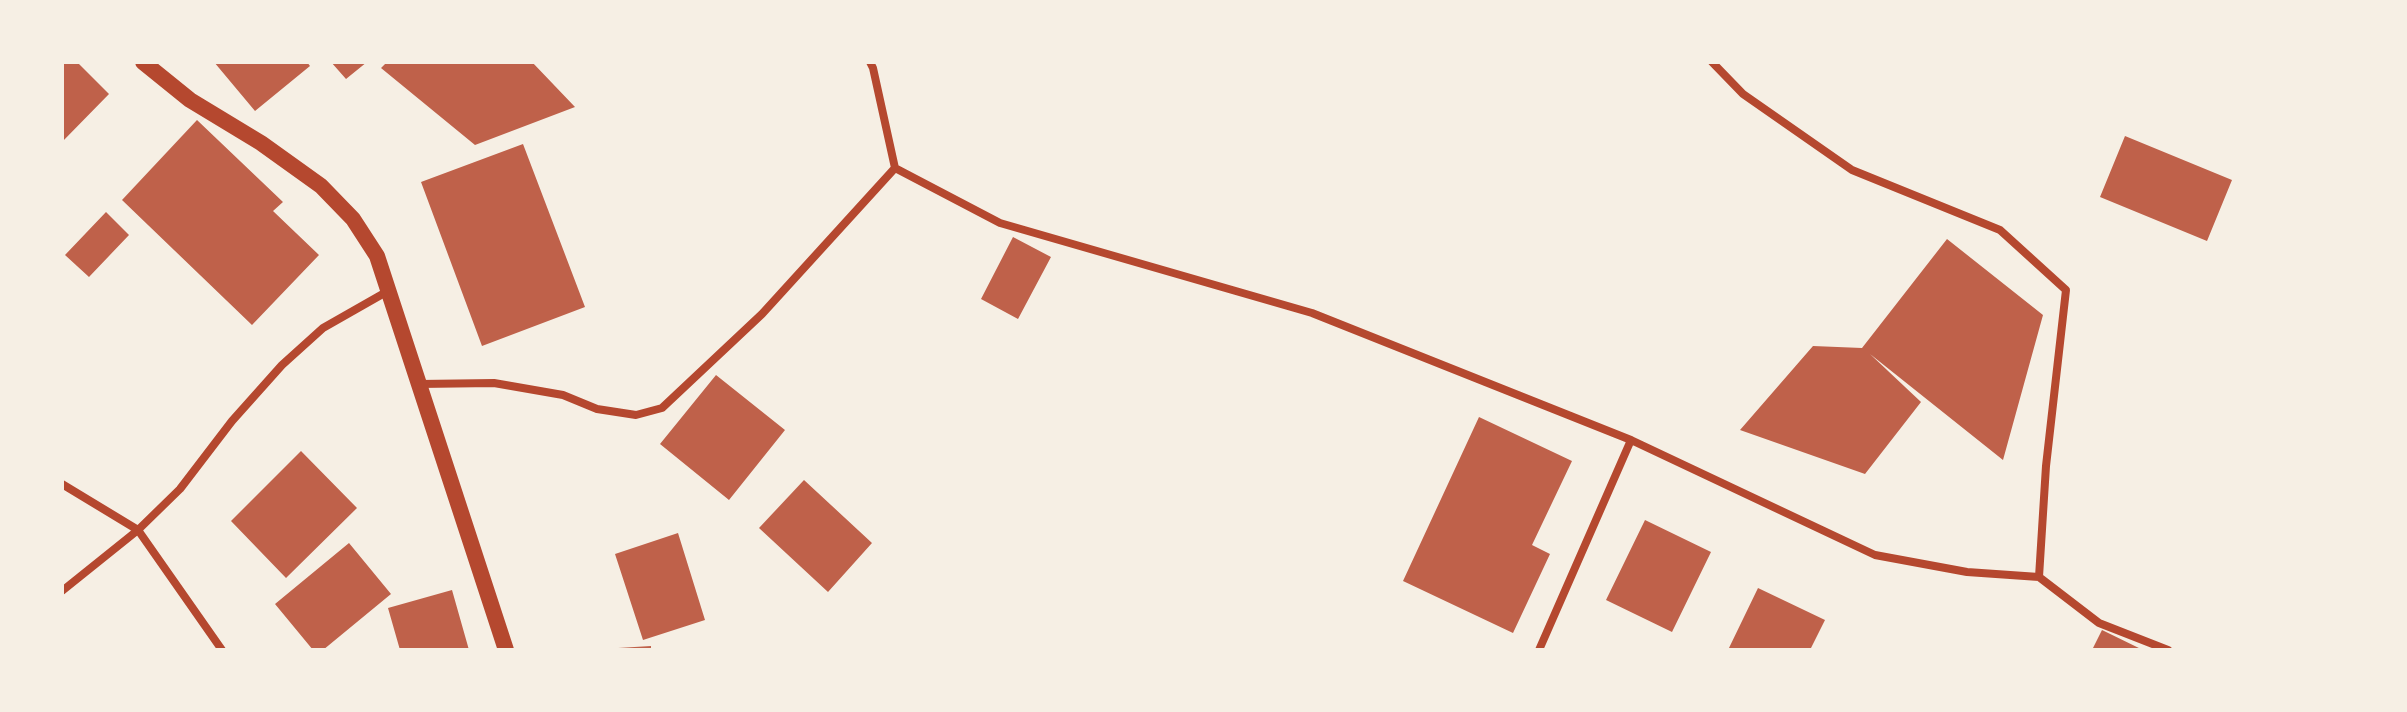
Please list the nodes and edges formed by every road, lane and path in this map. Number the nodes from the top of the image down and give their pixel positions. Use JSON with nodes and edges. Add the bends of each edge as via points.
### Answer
{"nodes":[{"id":1,"x":870,"y":62,"type":"edge"},
{"id":2,"x":1712,"y":62,"type":"edge"},
{"id":3,"x":148,"y":63,"type":"edge"},
{"id":4,"x":895,"y":168,"type":"junction"},
{"id":5,"x":388,"y":290,"type":"junction"},
{"id":6,"x":418,"y":384,"type":"junction"},
{"id":7,"x":1631,"y":440,"type":"junction"},
{"id":8,"x":62,"y":484,"type":"edge"},
{"id":9,"x":138,"y":530,"type":"junction"},
{"id":10,"x":2039,"y":577,"type":"junction"},
{"id":11,"x":62,"y":591,"type":"edge"},
{"id":12,"x":222,"y":650,"type":"edge"},
{"id":13,"x":506,"y":650,"type":"edge"},
{"id":14,"x":1539,"y":650,"type":"edge"},
{"id":15,"x":2168,"y":650,"type":"edge"}],
"edges":[{"from":1,"to":4,"type":"street"},
{"from":2,"to":10,"type":"street","via":[[1743,94],[1852,170],[2000,230],[2066,290]]},
{"from":3,"to":5,"type":"main road","via":[[190,100],[321,186],[353,219],[377,256]]},
{"from":4,"to":6,"type":"street","via":[[762,314],[662,408],[636,415],[494,383]]},
{"from":4,"to":7,"type":"street","via":[[1000,223],[1312,313]]},
{"from":5,"to":6,"type":"main road"},
{"from":5,"to":9,"type":"street","via":[[323,328],[282,365],[180,489]]},
{"from":6,"to":13,"type":"main road"},
{"from":7,"to":10,"type":"street","via":[[1875,555],[1967,572]]},
{"from":7,"to":14,"type":"street"},
{"from":8,"to":9,"type":"street"},
{"from":9,"to":11,"type":"street"},
{"from":9,"to":12,"type":"street"},
{"from":10,"to":15,"type":"street","via":[[2099,623]]}]}
